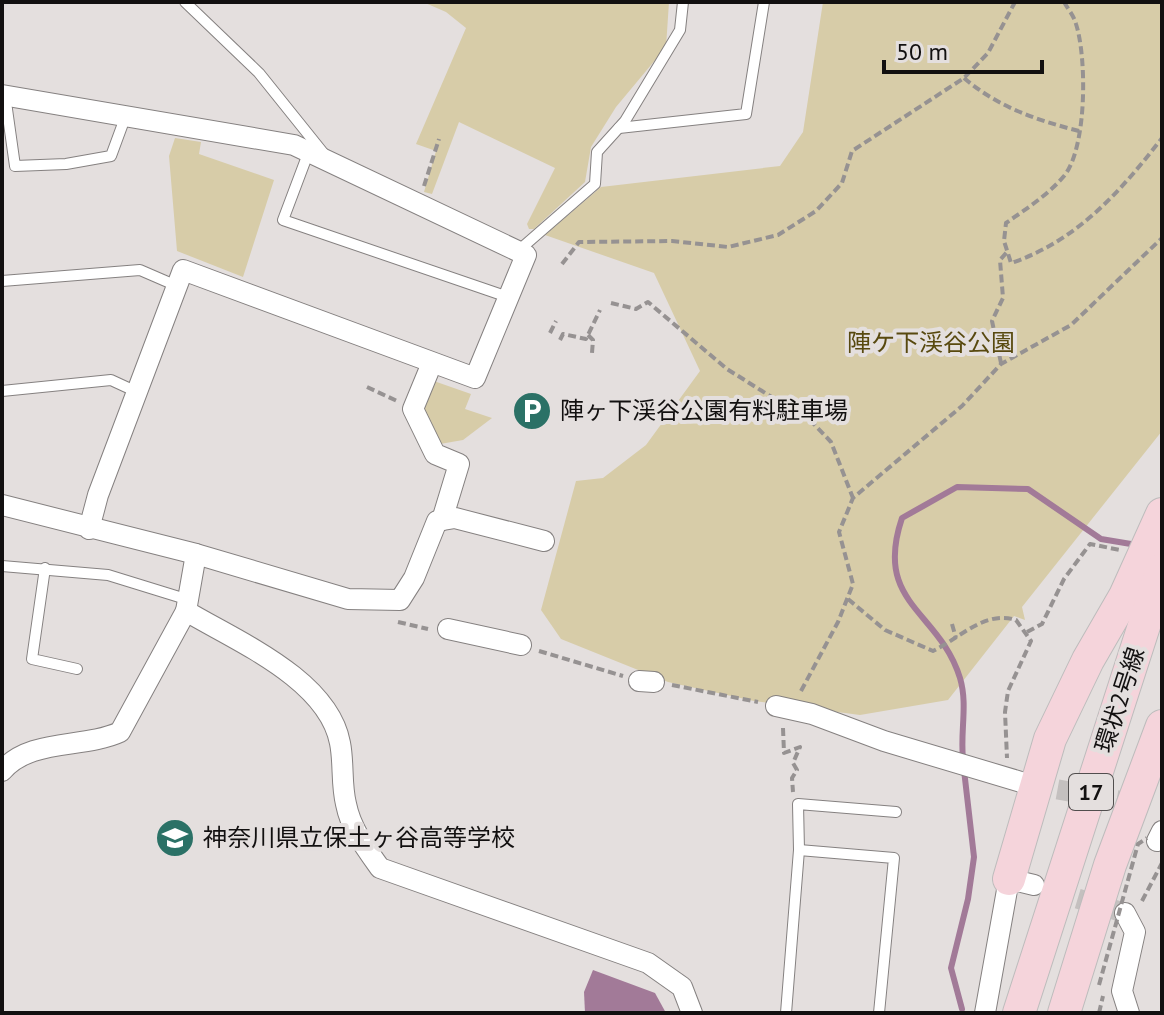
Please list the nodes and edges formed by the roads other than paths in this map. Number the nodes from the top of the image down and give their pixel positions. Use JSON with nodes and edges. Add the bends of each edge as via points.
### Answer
{"nodes":[{"id":1,"x":185,"y":2,"type":"edge"},
{"id":2,"x":683,"y":2,"type":"edge"},
{"id":3,"x":764,"y":2,"type":"edge"},
{"id":4,"x":3,"y":95,"type":"edge"},
{"id":5,"x":125,"y":118,"type":"junction"},
{"id":6,"x":619,"y":128,"type":"junction"},
{"id":7,"x":318,"y":155,"type":"junction"},
{"id":8,"x":518,"y":251,"type":"junction"},
{"id":9,"x":2,"y":281,"type":"edge"},
{"id":10,"x":177,"y":286,"type":"junction"},
{"id":11,"x":508,"y":297,"type":"junction"},
{"id":12,"x":432,"y":363,"type":"junction"},
{"id":13,"x":2,"y":391,"type":"edge"},
{"id":14,"x":137,"y":392,"type":"junction"},
{"id":15,"x":2,"y":505,"type":"edge"},
{"id":16,"x":1162,"y":514,"type":"edge"},
{"id":17,"x":442,"y":520,"type":"junction"},
{"id":18,"x":89,"y":529,"type":"junction"},
{"id":19,"x":544,"y":541,"type":"dead end"},
{"id":20,"x":196,"y":554,"type":"junction"},
{"id":21,"x":1148,"y":564,"type":"edge"},
{"id":22,"x":2,"y":566,"type":"edge"},
{"id":23,"x":45,"y":568,"type":"junction"},
{"id":24,"x":188,"y":605,"type":"junction"},
{"id":25,"x":448,"y":629,"type":"dead end"},
{"id":26,"x":521,"y":645,"type":"road end"},
{"id":27,"x":77,"y":669,"type":"dead end"},
{"id":28,"x":783,"y":707,"type":"road end"},
{"id":29,"x":1162,"y":726,"type":"edge"},
{"id":30,"x":2,"y":771,"type":"edge"},
{"id":31,"x":1021,"y":782,"type":"tunnel mouth"},
{"id":32,"x":896,"y":812,"type":"dead end"},
{"id":33,"x":799,"y":850,"type":"junction"},
{"id":34,"x":1021,"y":882,"type":"joint"},
{"id":35,"x":1132,"y":910,"type":"road end"},
{"id":36,"x":692,"y":1013,"type":"edge"},
{"id":37,"x":786,"y":1013,"type":"edge"},
{"id":38,"x":879,"y":1013,"type":"edge"},
{"id":39,"x":985,"y":1013,"type":"edge"},
{"id":40,"x":1019,"y":1013,"type":"edge"},
{"id":41,"x":1064,"y":1013,"type":"edge"},
{"id":42,"x":1129,"y":1013,"type":"edge"}],
"edges":[{"from":1,"to":7,"type":"lane","via":[[259,73]]},
{"from":2,"to":6,"type":"lane","via":[[680,30]]},
{"from":3,"to":6,"type":"lane","via":[[746,114]]},
{"from":4,"to":5,"type":"street"},
{"from":4,"to":5,"type":"lane","via":[[15,166],[111,156]]},
{"from":5,"to":7,"type":"street","via":[[294,145]]},
{"from":6,"to":8,"type":"lane","via":[[597,152],[595,184]]},
{"from":7,"to":8,"type":"street"},
{"from":7,"to":11,"type":"lane","via":[[283,220]]},
{"from":8,"to":11,"type":"street","via":[[526,255]]},
{"from":9,"to":10,"type":"lane","via":[[140,270]]},
{"from":10,"to":12,"type":"street","via":[[183,270]]},
{"from":10,"to":14,"type":"street"},
{"from":11,"to":12,"type":"street","via":[[475,378]]},
{"from":12,"to":17,"type":"street","via":[[413,409],[435,454],[459,464]]},
{"from":13,"to":14,"type":"lane","via":[[111,380]]},
{"from":14,"to":18,"type":"street"},
{"from":15,"to":18,"type":"street"},
{"from":16,"to":21,"type":"main road"},
{"from":17,"to":19,"type":"street","via":[[455,518]]},
{"from":17,"to":20,"type":"street","via":[[400,600],[348,599]]},
{"from":18,"to":20,"type":"street"},
{"from":20,"to":24,"type":"street"},
{"from":21,"to":34,"type":"main road","via":[[1050,739]]},
{"from":21,"to":40,"type":"main road","name":"環状2号線","number":"17"},
{"from":22,"to":23,"type":"lane"},
{"from":23,"to":24,"type":"lane","via":[[108,575]]},
{"from":23,"to":27,"type":"lane","via":[[32,659]]},
{"from":24,"to":30,"type":"street","via":[[120,732],[100,741],[29,751]]},
{"from":24,"to":36,"type":"street","via":[[285,669],[324,708],[340,742],[345,803],[354,831],[380,868],[648,963],[682,987]]},
{"from":25,"to":26,"type":"street"},
{"from":28,"to":31,"type":"street"},
{"from":29,"to":41,"type":"main road","name":"環状2号線","number":"17","via":[[1110,865]]},
{"from":32,"to":33,"type":"lane","via":[[798,804]]},
{"from":33,"to":37,"type":"lane"},
{"from":33,"to":38,"type":"lane","via":[[894,858]]},
{"from":34,"to":39,"type":"street"},
{"from":35,"to":42,"type":"street","via":[[1135,932],[1122,991]]}]}
